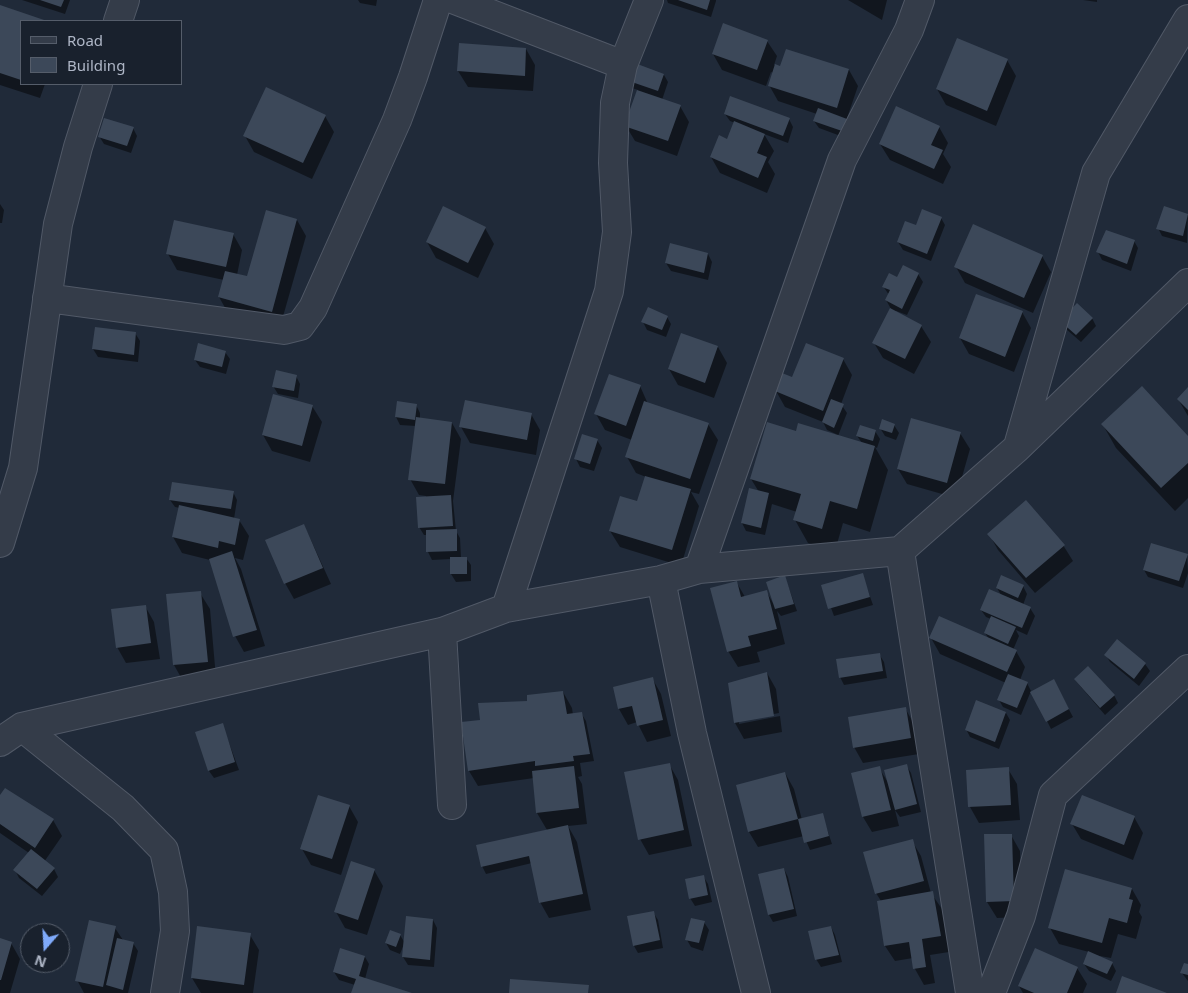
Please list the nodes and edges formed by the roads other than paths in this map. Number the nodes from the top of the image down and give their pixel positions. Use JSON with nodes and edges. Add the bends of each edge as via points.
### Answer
{"nodes":[{"id":1,"x":125,"y":0,"type":"edge"},
{"id":2,"x":438,"y":0,"type":"edge"},
{"id":3,"x":455,"y":0,"type":"edge"},
{"id":4,"x":649,"y":0,"type":"edge"},
{"id":5,"x":920,"y":0,"type":"edge"},
{"id":6,"x":1188,"y":19,"type":"edge"},
{"id":7,"x":118,"y":20,"type":"edge"},
{"id":8,"x":623,"y":64,"type":"junction"},
{"id":9,"x":98,"y":85,"type":"edge"},
{"id":10,"x":1188,"y":283,"type":"edge"},
{"id":11,"x":46,"y":298,"type":"junction"},
{"id":12,"x":1018,"y":448,"type":"junction"},
{"id":13,"x":0,"y":543,"type":"edge"},
{"id":14,"x":900,"y":551,"type":"junction"},
{"id":15,"x":699,"y":570,"type":"junction"},
{"id":16,"x":660,"y":580,"type":"junction"},
{"id":17,"x":506,"y":608,"type":"junction"},
{"id":18,"x":442,"y":632,"type":"junction"},
{"id":19,"x":1188,"y":669,"type":"edge"},
{"id":20,"x":9,"y":731,"type":"edge"},
{"id":21,"x":452,"y":805,"type":"dead end"},
{"id":22,"x":165,"y":993,"type":"edge"},
{"id":23,"x":756,"y":993,"type":"edge"},
{"id":24,"x":970,"y":993,"type":"edge"},
{"id":25,"x":991,"y":993,"type":"edge"}],
"edges":[{"from":1,"to":7,"type":"street"},
{"from":2,"to":11,"type":"street","via":[[396,120],[313,308],[300,326],[284,330]]},
{"from":3,"to":8,"type":"street"},
{"from":4,"to":8,"type":"street"},
{"from":5,"to":15,"type":"street","via":[[909,30],[842,160]]},
{"from":6,"to":12,"type":"street","via":[[1096,173]]},
{"from":8,"to":17,"type":"street","via":[[615,103],[617,232],[609,291]]},
{"from":9,"to":11,"type":"street","via":[[58,224]]},
{"from":10,"to":12,"type":"street"},
{"from":11,"to":13,"type":"street","via":[[23,468]]},
{"from":12,"to":14,"type":"street"},
{"from":14,"to":15,"type":"street"},
{"from":14,"to":24,"type":"street"},
{"from":15,"to":16,"type":"street"},
{"from":16,"to":17,"type":"street"},
{"from":16,"to":23,"type":"street","via":[[692,732]]},
{"from":17,"to":18,"type":"street"},
{"from":18,"to":20,"type":"street"},
{"from":18,"to":21,"type":"street"},
{"from":19,"to":25,"type":"street","via":[[1053,795],[1021,916]]},
{"from":20,"to":22,"type":"street","via":[[123,808],[164,850],[173,892],[175,931]]}]}
